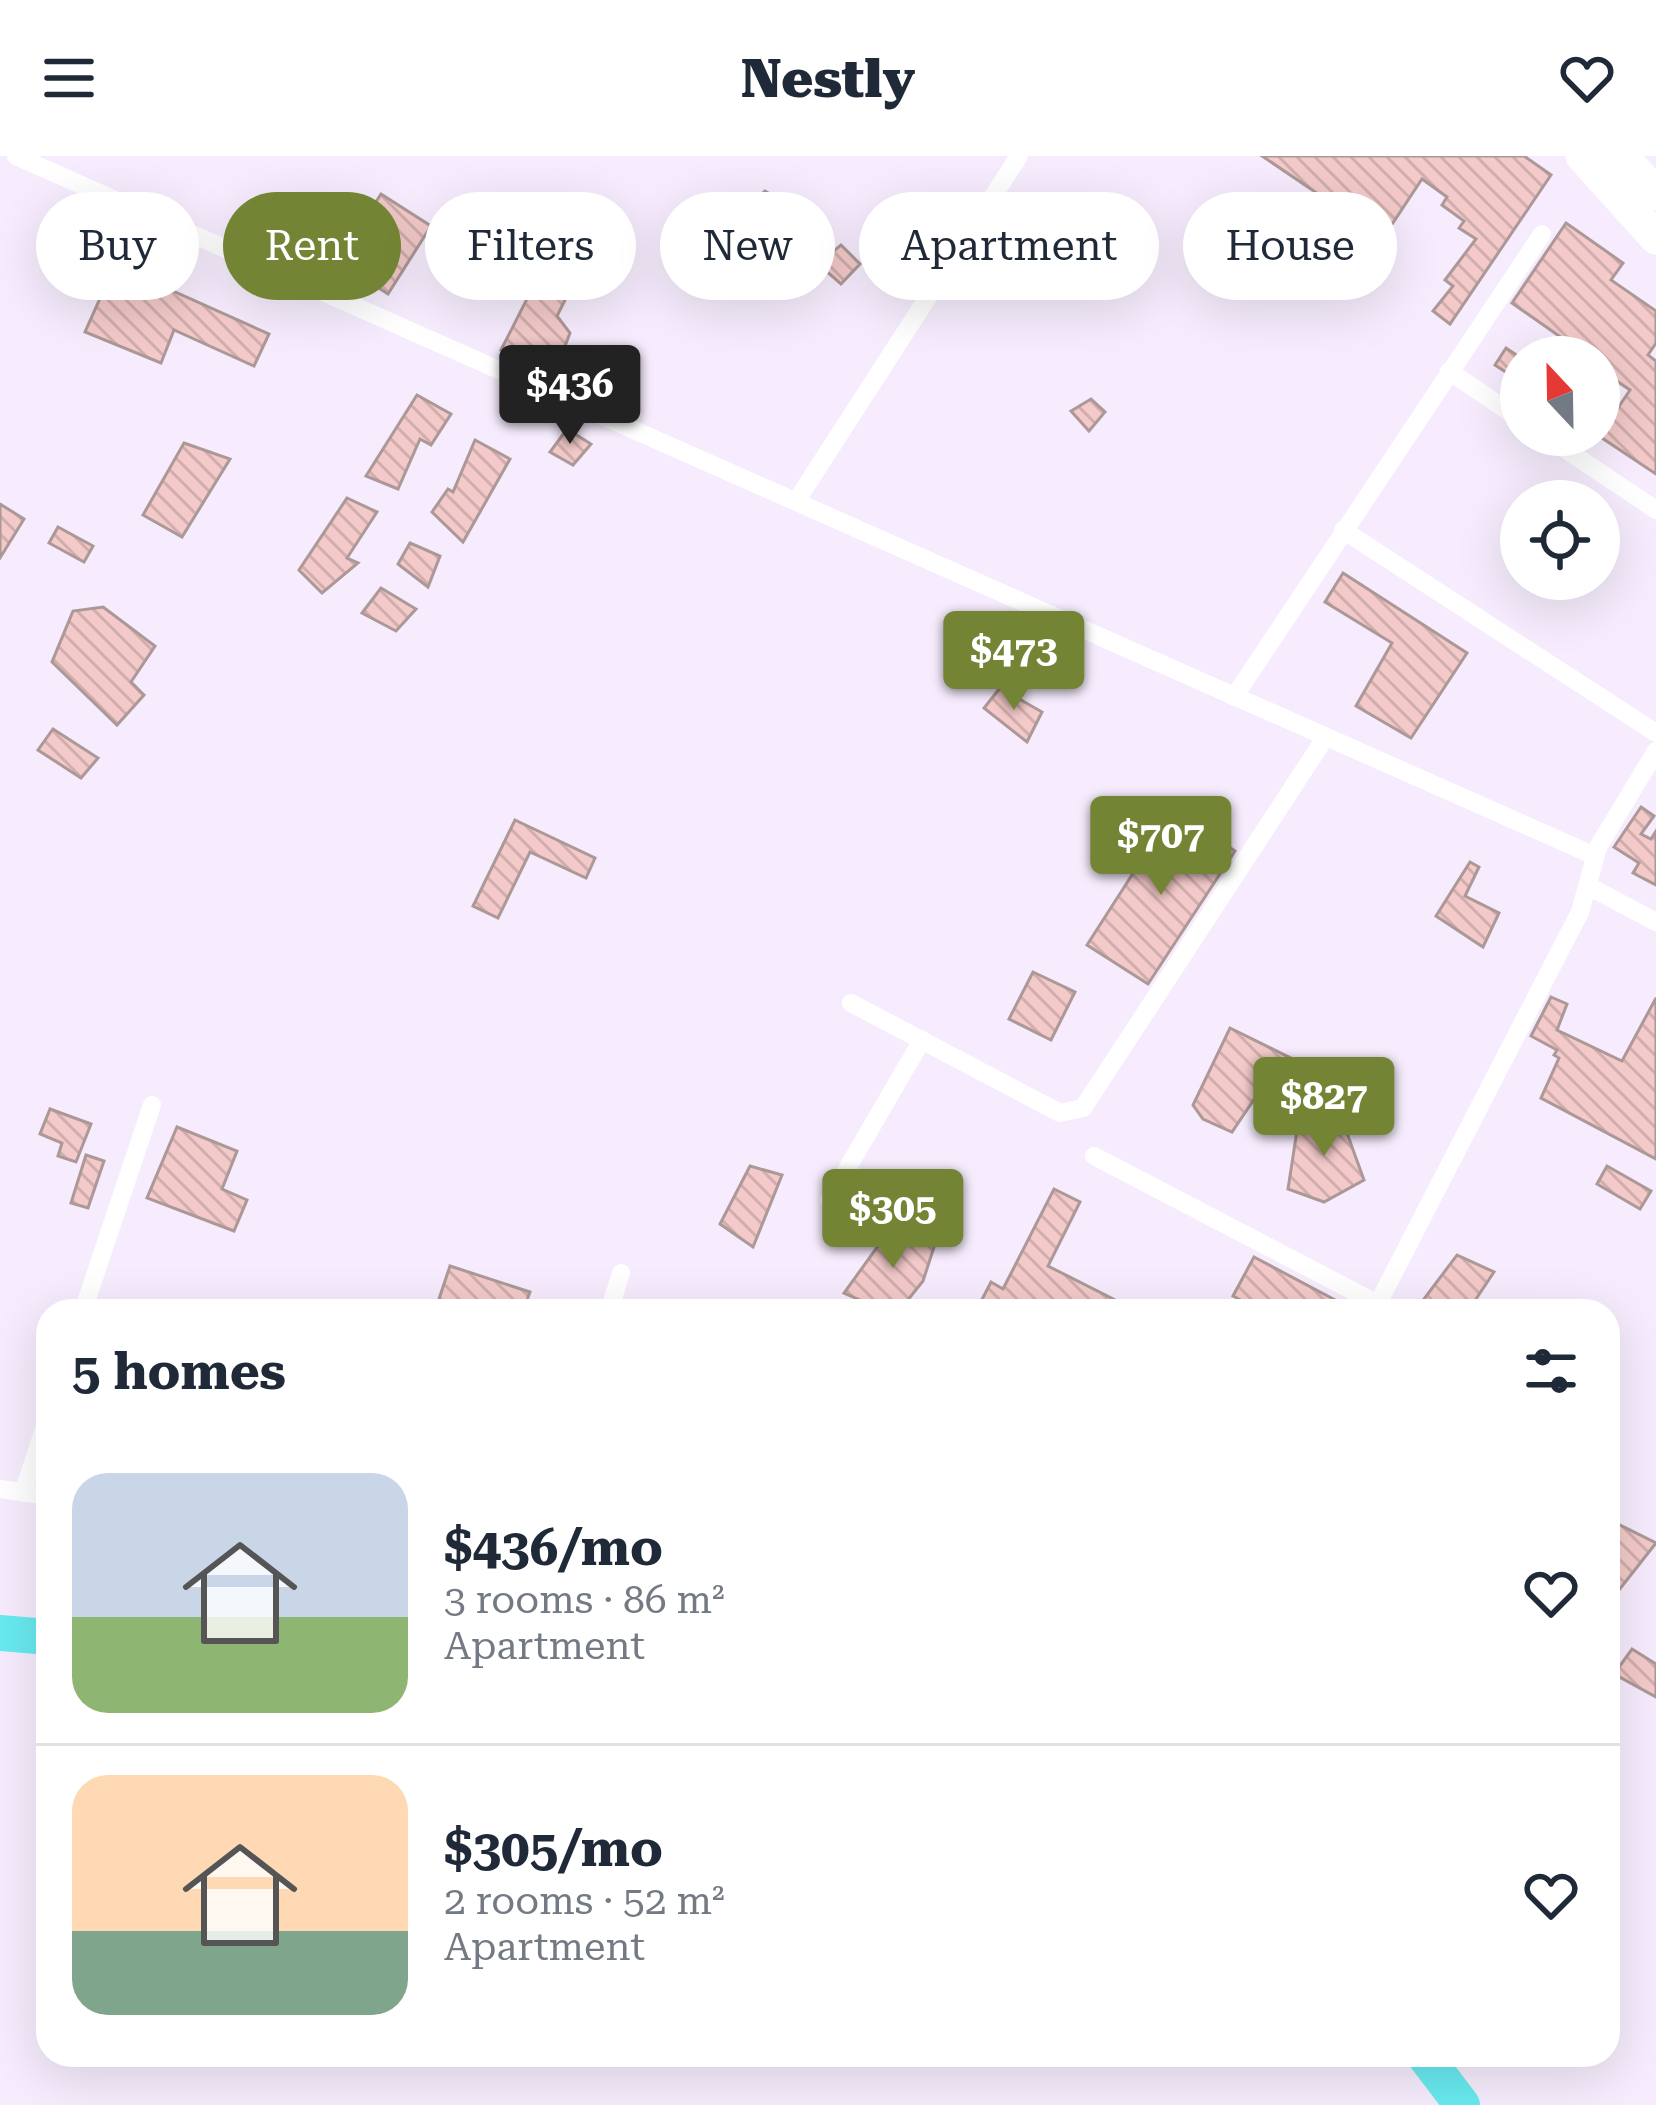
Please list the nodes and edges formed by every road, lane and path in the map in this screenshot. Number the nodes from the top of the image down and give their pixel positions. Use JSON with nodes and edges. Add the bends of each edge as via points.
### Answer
{"nodes":[{"id":1,"x":16,"y":156,"type":"edge"},
{"id":2,"x":1019,"y":156,"type":"edge"},
{"id":3,"x":1582,"y":156,"type":"edge"},
{"id":4,"x":1622,"y":156,"type":"edge"},
{"id":5,"x":1656,"y":194,"type":"edge"},
{"id":6,"x":1542,"y":234,"type":"dead end"},
{"id":7,"x":1656,"y":238,"type":"edge"},
{"id":8,"x":1449,"y":371,"type":"junction"},
{"id":9,"x":1500,"y":406,"type":"edge"},
{"id":10,"x":1575,"y":456,"type":"edge"},
{"id":11,"x":797,"y":500,"type":"junction"},
{"id":12,"x":1656,"y":510,"type":"edge"},
{"id":13,"x":1343,"y":530,"type":"junction"},
{"id":14,"x":1234,"y":697,"type":"junction"},
{"id":15,"x":1656,"y":733,"type":"edge"},
{"id":16,"x":1325,"y":738,"type":"junction"},
{"id":17,"x":1656,"y":751,"type":"edge"},
{"id":18,"x":1594,"y":856,"type":"junction"},
{"id":19,"x":1590,"y":887,"type":"junction"},
{"id":20,"x":1656,"y":922,"type":"edge"},
{"id":21,"x":851,"y":1004,"type":"dead end"},
{"id":22,"x":922,"y":1040,"type":"junction"},
{"id":23,"x":152,"y":1105,"type":"dead end"},
{"id":24,"x":1094,"y":1156,"type":"dead end"},
{"id":25,"x":830,"y":1200,"type":"dead end"},
{"id":26,"x":621,"y":1273,"type":"dead end"},
{"id":27,"x":87,"y":1299,"type":"edge"},
{"id":28,"x":613,"y":1299,"type":"edge"},
{"id":29,"x":1361,"y":1299,"type":"edge"},
{"id":30,"x":1380,"y":1299,"type":"edge"},
{"id":31,"x":36,"y":1454,"type":"edge"},
{"id":32,"x":0,"y":1489,"type":"edge"},
{"id":33,"x":23,"y":1492,"type":"junction"},
{"id":34,"x":36,"y":1494,"type":"edge"}],
"edges":[{"from":1,"to":11,"type":"street"},
{"from":2,"to":11,"type":"street"},
{"from":3,"to":7,"type":"highway"},
{"from":4,"to":5,"type":"highway"},
{"from":6,"to":8,"type":"street"},
{"from":8,"to":9,"type":"street"},
{"from":8,"to":13,"type":"street"},
{"from":10,"to":12,"type":"street"},
{"from":11,"to":14,"type":"street"},
{"from":13,"to":14,"type":"street"},
{"from":13,"to":15,"type":"street"},
{"from":14,"to":16,"type":"street"},
{"from":16,"to":18,"type":"street"},
{"from":16,"to":22,"type":"street","via":[[1083,1108],[1060,1113]]},
{"from":17,"to":18,"type":"street"},
{"from":18,"to":19,"type":"street"},
{"from":19,"to":20,"type":"street"},
{"from":19,"to":30,"type":"street"},
{"from":21,"to":22,"type":"street"},
{"from":22,"to":25,"type":"street"},
{"from":23,"to":27,"type":"street"},
{"from":24,"to":29,"type":"street"},
{"from":26,"to":28,"type":"street"},
{"from":31,"to":33,"type":"street"},
{"from":32,"to":33,"type":"street"},
{"from":33,"to":34,"type":"street"}]}
